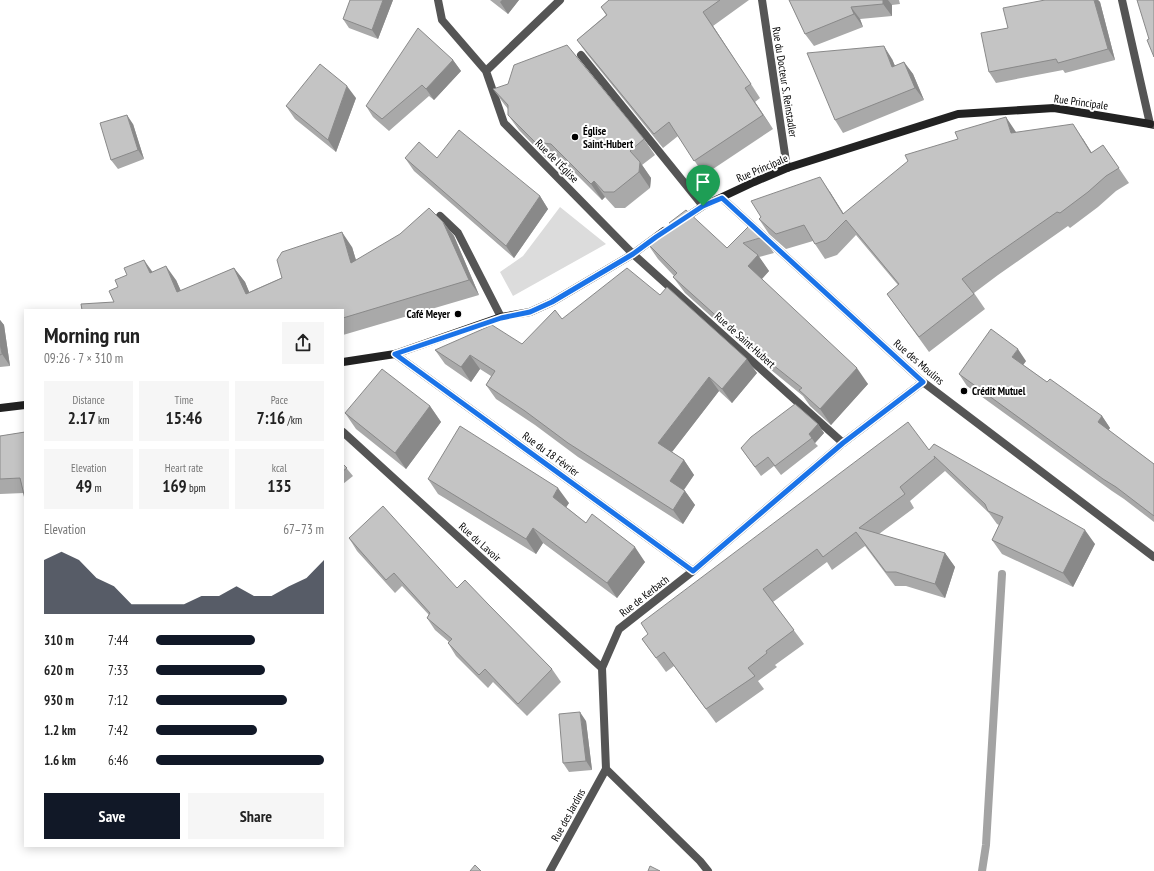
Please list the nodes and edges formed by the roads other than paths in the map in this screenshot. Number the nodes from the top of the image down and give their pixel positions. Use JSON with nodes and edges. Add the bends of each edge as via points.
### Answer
{"nodes":[{"id":1,"x":438,"y":0,"type":"edge"},
{"id":2,"x":560,"y":0,"type":"edge"},
{"id":3,"x":762,"y":0,"type":"edge"},
{"id":4,"x":1122,"y":0,"type":"edge"},
{"id":5,"x":581,"y":55,"type":"edge"},
{"id":6,"x":486,"y":71,"type":"junction"},
{"id":7,"x":1152,"y":125,"type":"edge"},
{"id":8,"x":787,"y":168,"type":"junction"},
{"id":9,"x":722,"y":198,"type":"junction"},
{"id":10,"x":703,"y":206,"type":"junction"},
{"id":11,"x":440,"y":216,"type":"dead end"},
{"id":12,"x":633,"y":254,"type":"junction"},
{"id":13,"x":501,"y":318,"type":"junction"},
{"id":14,"x":395,"y":354,"type":"junction"},
{"id":15,"x":344,"y":362,"type":"edge"},
{"id":16,"x":923,"y":382,"type":"junction"},
{"id":17,"x":24,"y":405,"type":"edge"},
{"id":18,"x":0,"y":408,"type":"edge"},
{"id":19,"x":344,"y":433,"type":"edge"},
{"id":20,"x":843,"y":443,"type":"junction"},
{"id":21,"x":1154,"y":557,"type":"edge"},
{"id":22,"x":693,"y":571,"type":"junction"},
{"id":23,"x":602,"y":668,"type":"junction"},
{"id":24,"x":606,"y":769,"type":"junction"},
{"id":25,"x":550,"y":871,"type":"edge"},
{"id":26,"x":708,"y":871,"type":"edge"}],
"edges":[{"from":1,"to":6,"type":"street","via":[[442,20]]},
{"from":2,"to":6,"type":"street"},
{"from":3,"to":8,"type":"street","name":"Rue du Docteur S. Reinstadler"},
{"from":4,"to":7,"type":"street"},
{"from":5,"to":10,"type":"street"},
{"from":6,"to":12,"type":"street","name":"Rue de l'Église","via":[[504,123]]},
{"from":7,"to":8,"type":"street","name":"Rue Principale","via":[[1054,108],[958,114]]},
{"from":8,"to":9,"type":"street","name":"Rue Principale"},
{"from":9,"to":10,"type":"street","name":"Rue Principale"},
{"from":9,"to":16,"type":"street","name":"Rue des Moulins"},
{"from":10,"to":12,"type":"street","name":"Rue Principale"},
{"from":11,"to":13,"type":"street","via":[[458,233]]},
{"from":12,"to":13,"type":"street","name":"Rue Principale","via":[[552,302],[530,312]]},
{"from":12,"to":20,"type":"street","name":"Rue de Saint-Hubert"},
{"from":13,"to":14,"type":"street","name":"Rue Principale"},
{"from":14,"to":15,"type":"street","name":"Rue Principale"},
{"from":14,"to":22,"type":"street","name":"Rue du 18 Février"},
{"from":16,"to":20,"type":"street","name":"Rue de Kerbach"},
{"from":16,"to":21,"type":"street","name":"Rue des Moulins"},
{"from":17,"to":18,"type":"street"},
{"from":19,"to":23,"type":"street","name":"Rue du Lavoir"},
{"from":20,"to":22,"type":"street","name":"Rue de Kerbach"},
{"from":22,"to":23,"type":"street","name":"Rue de Kerbach","via":[[618,629]]},
{"from":23,"to":24,"type":"street","name":"Rue de Kerbach"},
{"from":24,"to":25,"type":"street","name":"Rue des Jardins"},
{"from":24,"to":26,"type":"street"}]}
